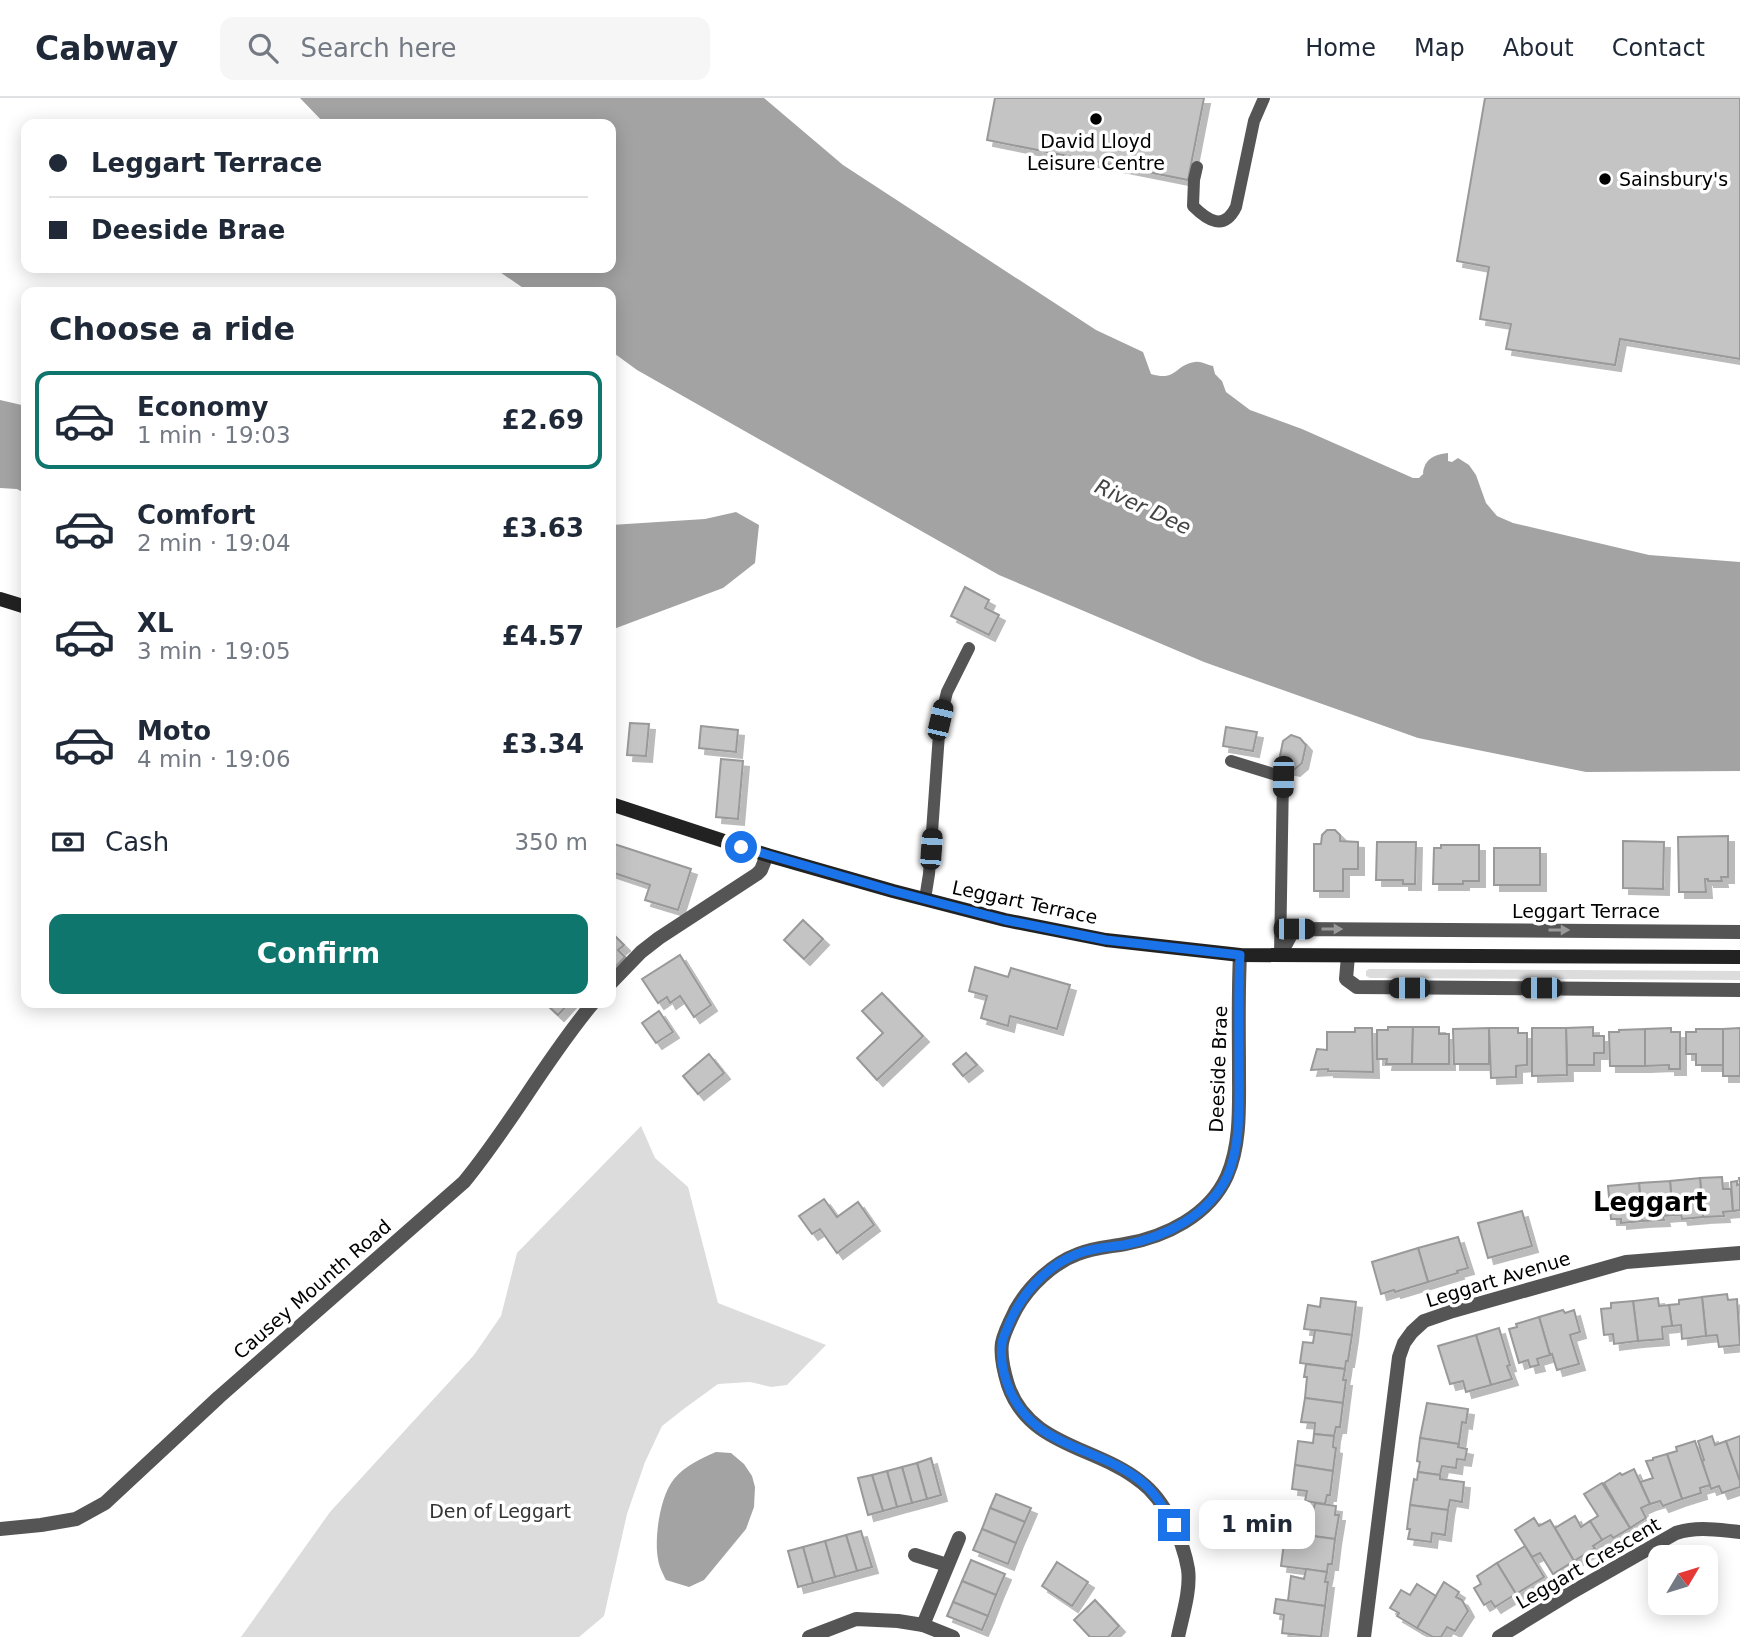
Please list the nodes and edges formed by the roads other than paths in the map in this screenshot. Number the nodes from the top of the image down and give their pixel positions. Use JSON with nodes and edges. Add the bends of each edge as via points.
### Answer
{"nodes":[{"id":1,"x":1264,"y":98,"type":"edge"},
{"id":2,"x":1197,"y":167,"type":"dead end"},
{"id":3,"x":0,"y":598,"type":"edge"},
{"id":4,"x":21,"y":605,"type":"edge"},
{"id":5,"x":969,"y":648,"type":"dead end"},
{"id":6,"x":1231,"y":761,"type":"dead end"},
{"id":7,"x":616,"y":806,"type":"edge"},
{"id":8,"x":767,"y":855,"type":"junction"},
{"id":9,"x":925,"y":899,"type":"junction"},
{"id":10,"x":1740,"y":932,"type":"edge"},
{"id":11,"x":1240,"y":955,"type":"junction"},
{"id":12,"x":1280,"y":955,"type":"junction"},
{"id":13,"x":1348,"y":956,"type":"junction"},
{"id":14,"x":1740,"y":957,"type":"edge"},
{"id":15,"x":616,"y":978,"type":"edge"},
{"id":16,"x":1740,"y":990,"type":"edge"},
{"id":17,"x":589,"y":1008,"type":"edge"},
{"id":18,"x":1740,"y":1253,"type":"edge"},
{"id":19,"x":0,"y":1529,"type":"edge"},
{"id":20,"x":1740,"y":1531,"type":"edge"},
{"id":21,"x":959,"y":1538,"type":"dead end"},
{"id":22,"x":915,"y":1555,"type":"dead end"},
{"id":23,"x":947,"y":1565,"type":"junction"},
{"id":24,"x":923,"y":1625,"type":"junction"},
{"id":25,"x":809,"y":1637,"type":"edge"},
{"id":26,"x":953,"y":1637,"type":"edge"},
{"id":27,"x":1178,"y":1637,"type":"edge"},
{"id":28,"x":1364,"y":1637,"type":"edge"},
{"id":29,"x":1499,"y":1637,"type":"edge"}],
"edges":[{"from":1,"to":2,"type":"lane","via":[[1254,121],[1236,207],[1223,222],[1210,221],[1193,206]]},
{"from":3,"to":4,"type":"main road"},
{"from":5,"to":9,"type":"lane","via":[[947,692],[940,720]]},
{"from":6,"to":12,"type":"lane","via":[[1283,777]]},
{"from":7,"to":8,"type":"main road","name":"Leggart Terrace"},
{"from":8,"to":9,"type":"main road","name":"Leggart Terrace"},
{"from":8,"to":15,"type":"street","via":[[757,874],[641,952]]},
{"from":9,"to":11,"type":"main road","name":"Leggart Terrace","via":[[1106,940]]},
{"from":12,"to":10,"type":"street","name":"Leggart Terrace","one_way":true,"via":[[1294,929]]},
{"from":11,"to":12,"type":"main road","name":"Leggart Terrace"},
{"from":11,"to":27,"type":"street","name":"Deeside Brae","via":[[1239,1120],[1227,1177],[1210,1202],[1167,1233],[1077,1254],[1060,1263],[1022,1299],[1002,1343],[1010,1392],[1037,1427],[1142,1482],[1174,1525],[1188,1571]]},
{"from":12,"to":13,"type":"main road","name":"Leggart Terrace"},
{"from":13,"to":14,"type":"main road","name":"Leggart Terrace"},
{"from":13,"to":16,"type":"street","via":[[1346,979],[1357,987]]},
{"from":17,"to":19,"type":"street","name":"Causey Mounth Road","via":[[464,1182],[105,1503],[76,1519]]},
{"from":18,"to":28,"type":"street","name":"Leggart Avenue","via":[[1601,1268],[1453,1311],[1424,1321],[1412,1332],[1399,1357]]},
{"from":20,"to":29,"type":"street","name":"Leggart Crescent","via":[[1703,1528],[1676,1533]]},
{"from":21,"to":23,"type":"street"},
{"from":22,"to":23,"type":"street"},
{"from":23,"to":24,"type":"street"},
{"from":24,"to":25,"type":"street","via":[[856,1619]]},
{"from":24,"to":26,"type":"street"}]}
